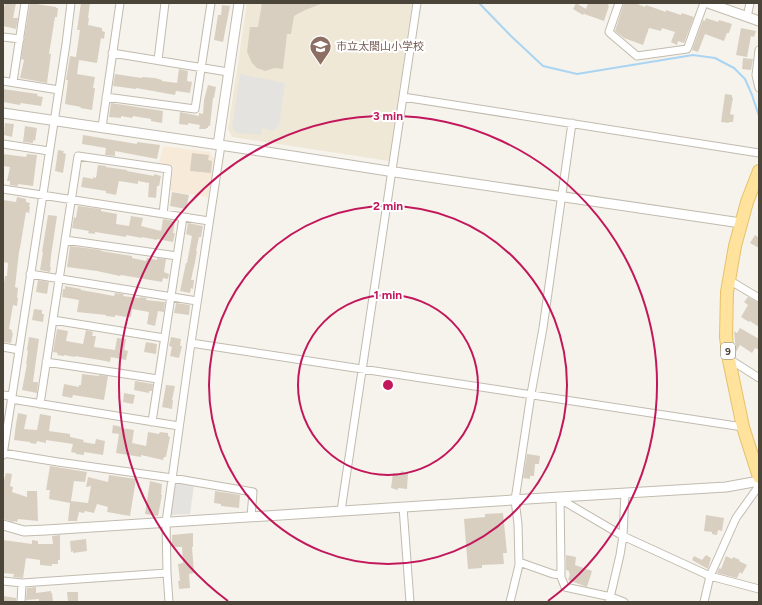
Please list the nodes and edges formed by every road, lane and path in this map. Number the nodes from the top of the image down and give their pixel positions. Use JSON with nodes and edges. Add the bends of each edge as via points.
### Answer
{"nodes":[{"id":1,"x":25,"y":3,"type":"edge"},
{"id":2,"x":71,"y":3,"type":"edge"},
{"id":3,"x":120,"y":3,"type":"edge"},
{"id":4,"x":165,"y":3,"type":"edge"},
{"id":5,"x":211,"y":3,"type":"edge"},
{"id":6,"x":238,"y":3,"type":"edge"},
{"id":7,"x":417,"y":3,"type":"edge"},
{"id":8,"x":619,"y":3,"type":"edge"},
{"id":9,"x":704,"y":3,"type":"edge"},
{"id":10,"x":708,"y":3,"type":"edge"},
{"id":11,"x":750,"y":3,"type":"edge"},
{"id":12,"x":747,"y":17,"type":"junction"},
{"id":13,"x":759,"y":21,"type":"edge"},
{"id":14,"x":3,"y":37,"type":"edge"},
{"id":15,"x":20,"y":39,"type":"junction"},
{"id":16,"x":759,"y":50,"type":"edge"},
{"id":17,"x":112,"y":53,"type":"junction"},
{"id":18,"x":158,"y":60,"type":"junction"},
{"id":19,"x":201,"y":67,"type":"junction"},
{"id":20,"x":228,"y":72,"type":"junction"},
{"id":21,"x":3,"y":81,"type":"edge"},
{"id":22,"x":13,"y":82,"type":"junction"},
{"id":23,"x":759,"y":88,"type":"edge"},
{"id":24,"x":58,"y":90,"type":"junction"},
{"id":25,"x":106,"y":97,"type":"junction"},
{"id":26,"x":403,"y":97,"type":"junction"},
{"id":27,"x":3,"y":113,"type":"edge"},
{"id":28,"x":54,"y":120,"type":"junction"},
{"id":29,"x":572,"y":123,"type":"junction"},
{"id":30,"x":102,"y":127,"type":"junction"},
{"id":31,"x":3,"y":144,"type":"edge"},
{"id":32,"x":219,"y":145,"type":"junction"},
{"id":33,"x":49,"y":151,"type":"junction"},
{"id":34,"x":759,"y":153,"type":"edge"},
{"id":35,"x":759,"y":171,"type":"edge"},
{"id":36,"x":392,"y":172,"type":"junction"},
{"id":37,"x":3,"y":189,"type":"edge"},
{"id":38,"x":42,"y":195,"type":"junction"},
{"id":39,"x":561,"y":196,"type":"junction"},
{"id":40,"x":71,"y":200,"type":"junction"},
{"id":41,"x":163,"y":214,"type":"junction"},
{"id":42,"x":182,"y":217,"type":"junction"},
{"id":43,"x":209,"y":221,"type":"junction"},
{"id":44,"x":741,"y":223,"type":"junction"},
{"id":45,"x":65,"y":240,"type":"junction"},
{"id":46,"x":177,"y":256,"type":"junction"},
{"id":47,"x":30,"y":274,"type":"junction"},
{"id":48,"x":59,"y":279,"type":"junction"},
{"id":49,"x":729,"y":280,"type":"junction"},
{"id":50,"x":171,"y":297,"type":"junction"},
{"id":51,"x":759,"y":298,"type":"edge"},
{"id":52,"x":197,"y":302,"type":"junction"},
{"id":53,"x":53,"y":320,"type":"junction"},
{"id":54,"x":164,"y":338,"type":"junction"},
{"id":55,"x":191,"y":343,"type":"junction"},
{"id":56,"x":3,"y":347,"type":"edge"},
{"id":57,"x":19,"y":350,"type":"junction"},
{"id":58,"x":729,"y":360,"type":"junction"},
{"id":59,"x":46,"y":362,"type":"junction"},
{"id":60,"x":362,"y":369,"type":"junction"},
{"id":61,"x":759,"y":378,"type":"edge"},
{"id":62,"x":158,"y":379,"type":"junction"},
{"id":63,"x":531,"y":394,"type":"junction"},
{"id":64,"x":3,"y":395,"type":"edge"},
{"id":65,"x":12,"y":398,"type":"junction"},
{"id":66,"x":40,"y":404,"type":"junction"},
{"id":67,"x":152,"y":422,"type":"junction"},
{"id":68,"x":179,"y":426,"type":"junction"},
{"id":69,"x":743,"y":426,"type":"junction"},
{"id":70,"x":3,"y":453,"type":"edge"},
{"id":71,"x":759,"y":477,"type":"edge"},
{"id":72,"x":172,"y":478,"type":"junction"},
{"id":73,"x":759,"y":483,"type":"edge"},
{"id":74,"x":625,"y":493,"type":"junction"},
{"id":75,"x":560,"y":498,"type":"junction"},
{"id":76,"x":515,"y":500,"type":"junction"},
{"id":77,"x":403,"y":508,"type":"junction"},
{"id":78,"x":341,"y":511,"type":"junction"},
{"id":79,"x":250,"y":517,"type":"junction"},
{"id":80,"x":166,"y":522,"type":"junction"},
{"id":81,"x":3,"y":525,"type":"edge"},
{"id":82,"x":623,"y":536,"type":"junction"},
{"id":83,"x":519,"y":562,"type":"junction"},
{"id":84,"x":167,"y":573,"type":"junction"},
{"id":85,"x":561,"y":575,"type":"junction"},
{"id":86,"x":710,"y":576,"type":"junction"},
{"id":87,"x":3,"y":581,"type":"edge"},
{"id":88,"x":22,"y":583,"type":"junction"},
{"id":89,"x":759,"y":589,"type":"edge"},
{"id":90,"x":610,"y":600,"type":"edge"},
{"id":91,"x":21,"y":602,"type":"edge"},
{"id":92,"x":169,"y":602,"type":"edge"},
{"id":93,"x":410,"y":602,"type":"edge"},
{"id":94,"x":510,"y":602,"type":"edge"},
{"id":95,"x":624,"y":602,"type":"edge"},
{"id":96,"x":704,"y":602,"type":"edge"}],
"edges":[{"from":1,"to":15,"type":"street"},
{"from":2,"to":24,"type":"street"},
{"from":3,"to":17,"type":"street"},
{"from":4,"to":18,"type":"street"},
{"from":5,"to":19,"type":"street"},
{"from":6,"to":20,"type":"street"},
{"from":7,"to":26,"type":"street"},
{"from":8,"to":9,"type":"street","via":[[609,32],[637,56],[687,49]]},
{"from":10,"to":12,"type":"street"},
{"from":11,"to":12,"type":"street"},
{"from":12,"to":13,"type":"street"},
{"from":14,"to":15,"type":"street"},
{"from":15,"to":22,"type":"street"},
{"from":16,"to":23,"type":"street","via":[[756,75]]},
{"from":17,"to":18,"type":"street"},
{"from":17,"to":25,"type":"street"},
{"from":18,"to":19,"type":"street"},
{"from":19,"to":20,"type":"street"},
{"from":19,"to":25,"type":"street","via":[[195,109]]},
{"from":20,"to":32,"type":"street"},
{"from":21,"to":22,"type":"street"},
{"from":22,"to":24,"type":"street"},
{"from":24,"to":28,"type":"street"},
{"from":25,"to":30,"type":"street"},
{"from":26,"to":29,"type":"street"},
{"from":26,"to":36,"type":"street"},
{"from":27,"to":28,"type":"street"},
{"from":28,"to":30,"type":"street"},
{"from":28,"to":33,"type":"street"},
{"from":29,"to":34,"type":"street"},
{"from":29,"to":39,"type":"street"},
{"from":30,"to":32,"type":"street"},
{"from":31,"to":33,"type":"street"},
{"from":32,"to":36,"type":"street"},
{"from":32,"to":43,"type":"street"},
{"from":33,"to":38,"type":"street"},
{"from":35,"to":44,"type":"main road","number":"9","via":[[746,202]]},
{"from":36,"to":39,"type":"street"},
{"from":36,"to":60,"type":"street"},
{"from":37,"to":38,"type":"street"},
{"from":38,"to":40,"type":"street"},
{"from":38,"to":47,"type":"street"},
{"from":39,"to":44,"type":"street"},
{"from":39,"to":63,"type":"street"},
{"from":40,"to":41,"type":"street"},
{"from":40,"to":41,"type":"street","via":[[78,156],[168,169]]},
{"from":40,"to":45,"type":"street"},
{"from":41,"to":42,"type":"street"},
{"from":42,"to":43,"type":"street"},
{"from":42,"to":46,"type":"street"},
{"from":43,"to":52,"type":"street"},
{"from":44,"to":49,"type":"main road","number":"9"},
{"from":45,"to":46,"type":"street"},
{"from":45,"to":48,"type":"street"},
{"from":46,"to":50,"type":"street"},
{"from":47,"to":48,"type":"street"},
{"from":47,"to":57,"type":"street"},
{"from":48,"to":50,"type":"street"},
{"from":48,"to":53,"type":"street"},
{"from":49,"to":51,"type":"street"},
{"from":49,"to":58,"type":"main road","number":"9","via":[[726,337]]},
{"from":50,"to":52,"type":"street"},
{"from":50,"to":54,"type":"street"},
{"from":52,"to":55,"type":"street"},
{"from":53,"to":54,"type":"street"},
{"from":53,"to":59,"type":"street"},
{"from":54,"to":62,"type":"street"},
{"from":55,"to":60,"type":"street"},
{"from":55,"to":68,"type":"street"},
{"from":56,"to":57,"type":"street"},
{"from":57,"to":65,"type":"street"},
{"from":58,"to":61,"type":"street"},
{"from":58,"to":69,"type":"main road","number":"9"},
{"from":59,"to":62,"type":"street"},
{"from":59,"to":66,"type":"street"},
{"from":60,"to":63,"type":"street"},
{"from":60,"to":78,"type":"street"},
{"from":62,"to":67,"type":"street"},
{"from":63,"to":69,"type":"street"},
{"from":63,"to":76,"type":"street"},
{"from":64,"to":65,"type":"street"},
{"from":65,"to":66,"type":"street"},
{"from":65,"to":70,"type":"street"},
{"from":66,"to":67,"type":"street"},
{"from":67,"to":68,"type":"street"},
{"from":68,"to":72,"type":"street"},
{"from":69,"to":71,"type":"main road","number":"9"},
{"from":70,"to":72,"type":"street"},
{"from":72,"to":79,"type":"street","via":[[253,492]]},
{"from":72,"to":80,"type":"street"},
{"from":73,"to":74,"type":"street"},
{"from":73,"to":86,"type":"street","via":[[736,518]]},
{"from":74,"to":75,"type":"street"},
{"from":74,"to":82,"type":"street"},
{"from":75,"to":76,"type":"street"},
{"from":75,"to":82,"type":"street"},
{"from":75,"to":85,"type":"street"},
{"from":76,"to":77,"type":"street"},
{"from":76,"to":83,"type":"street"},
{"from":77,"to":78,"type":"street"},
{"from":77,"to":93,"type":"street"},
{"from":78,"to":79,"type":"street"},
{"from":79,"to":80,"type":"street"},
{"from":80,"to":81,"type":"street","via":[[24,531]]},
{"from":80,"to":84,"type":"street"},
{"from":82,"to":86,"type":"street"},
{"from":82,"to":90,"type":"street"},
{"from":83,"to":85,"type":"street"},
{"from":83,"to":94,"type":"street"},
{"from":84,"to":88,"type":"street"},
{"from":84,"to":92,"type":"street"},
{"from":85,"to":90,"type":"street","via":[[565,587]]},
{"from":86,"to":89,"type":"street"},
{"from":86,"to":96,"type":"street"},
{"from":87,"to":88,"type":"street"},
{"from":88,"to":91,"type":"street"},
{"from":90,"to":95,"type":"street"}]}
